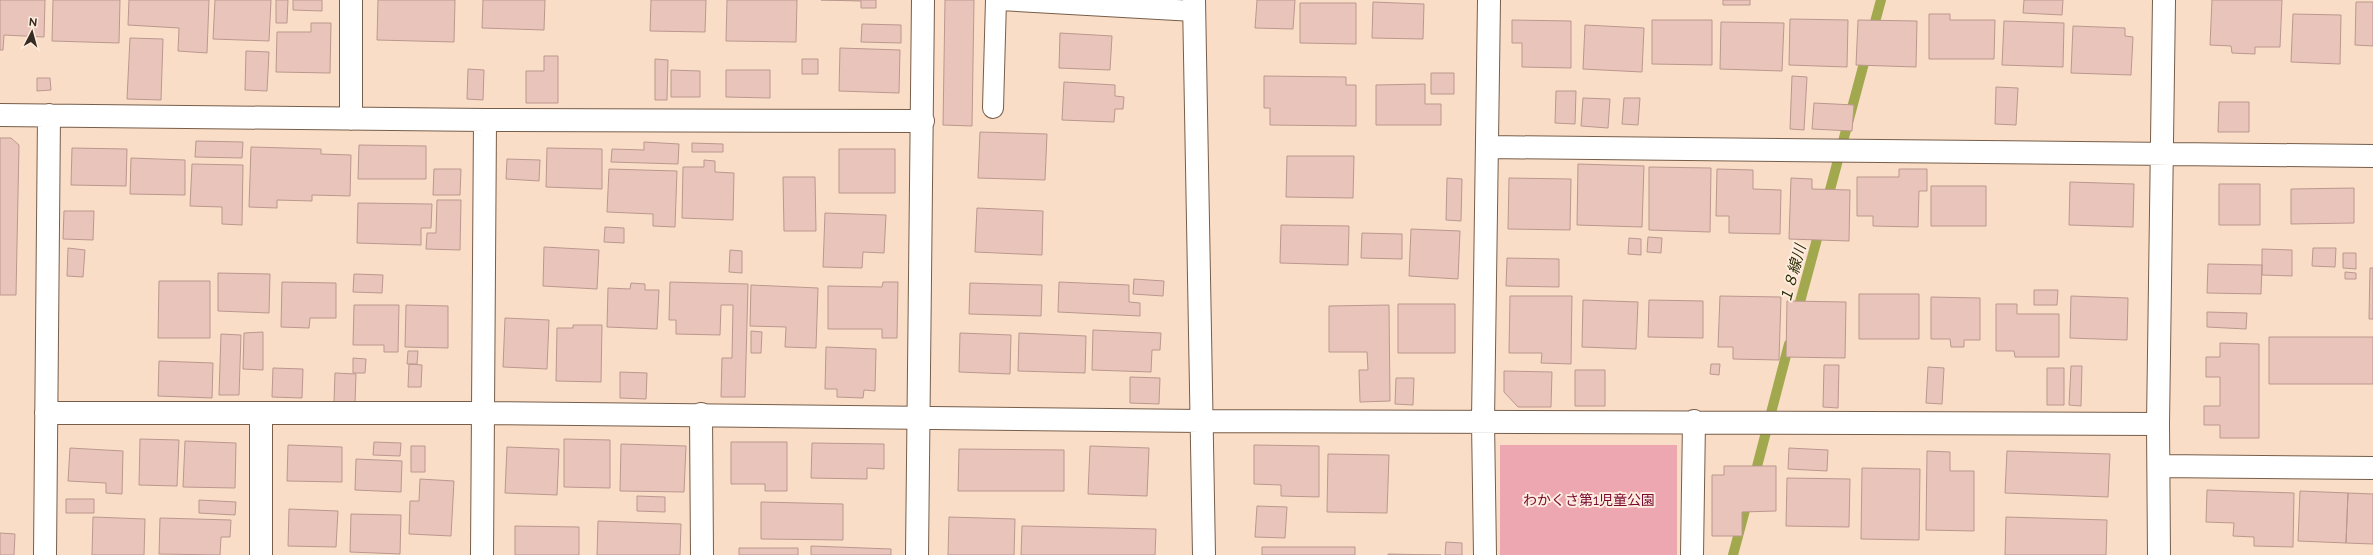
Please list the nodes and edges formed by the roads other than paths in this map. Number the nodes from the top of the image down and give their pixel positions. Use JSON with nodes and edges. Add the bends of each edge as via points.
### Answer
{"nodes":[{"id":1,"x":351,"y":0,"type":"edge"},
{"id":2,"x":923,"y":0,"type":"edge"},
{"id":3,"x":996,"y":0,"type":"edge"},
{"id":4,"x":1000,"y":0,"type":"edge"},
{"id":5,"x":1489,"y":0,"type":"edge"},
{"id":6,"x":2164,"y":0,"type":"edge"},
{"id":7,"x":1194,"y":6,"type":"edge"},
{"id":8,"x":993,"y":108,"type":"dead end"},
{"id":9,"x":0,"y":115,"type":"edge"},
{"id":10,"x":49,"y":115,"type":"junction"},
{"id":11,"x":351,"y":119,"type":"junction"},
{"id":12,"x":485,"y":120,"type":"junction"},
{"id":13,"x":923,"y":121,"type":"junction"},
{"id":14,"x":1489,"y":147,"type":"junction"},
{"id":15,"x":2162,"y":154,"type":"junction"},
{"id":16,"x":2373,"y":156,"type":"edge"},
{"id":17,"x":46,"y":413,"type":"junction"},
{"id":18,"x":261,"y":413,"type":"junction"},
{"id":19,"x":484,"y":413,"type":"junction"},
{"id":20,"x":701,"y":414,"type":"junction"},
{"id":21,"x":918,"y":416,"type":"junction"},
{"id":22,"x":1201,"y":420,"type":"junction"},
{"id":23,"x":1483,"y":421,"type":"junction"},
{"id":24,"x":1694,"y":421,"type":"junction"},
{"id":25,"x":2158,"y":424,"type":"junction"},
{"id":26,"x":2159,"y":466,"type":"junction"},
{"id":27,"x":2373,"y":468,"type":"edge"},
{"id":28,"x":45,"y":555,"type":"edge"},
{"id":29,"x":261,"y":555,"type":"edge"},
{"id":30,"x":482,"y":555,"type":"edge"},
{"id":31,"x":702,"y":555,"type":"edge"},
{"id":32,"x":917,"y":555,"type":"edge"},
{"id":33,"x":1204,"y":555,"type":"edge"},
{"id":34,"x":1485,"y":555,"type":"edge"},
{"id":35,"x":1692,"y":555,"type":"edge"},
{"id":36,"x":2159,"y":555,"type":"edge"}],
"edges":[{"from":1,"to":11,"type":"street"},
{"from":2,"to":13,"type":"street"},
{"from":3,"to":8,"type":"lane"},
{"from":4,"to":7,"type":"lane"},
{"from":5,"to":14,"type":"street"},
{"from":6,"to":15,"type":"street"},
{"from":7,"to":22,"type":"street"},
{"from":9,"to":10,"type":"street"},
{"from":10,"to":11,"type":"street"},
{"from":10,"to":17,"type":"street"},
{"from":11,"to":12,"type":"street"},
{"from":12,"to":13,"type":"street"},
{"from":12,"to":19,"type":"street"},
{"from":13,"to":21,"type":"street"},
{"from":14,"to":15,"type":"street"},
{"from":14,"to":23,"type":"street"},
{"from":15,"to":16,"type":"street"},
{"from":15,"to":25,"type":"street"},
{"from":17,"to":18,"type":"street"},
{"from":17,"to":28,"type":"street"},
{"from":18,"to":19,"type":"street"},
{"from":18,"to":29,"type":"street"},
{"from":19,"to":20,"type":"street"},
{"from":19,"to":30,"type":"street"},
{"from":20,"to":21,"type":"street"},
{"from":20,"to":31,"type":"street"},
{"from":21,"to":22,"type":"street"},
{"from":21,"to":32,"type":"street"},
{"from":22,"to":23,"type":"street"},
{"from":22,"to":33,"type":"street"},
{"from":23,"to":24,"type":"street"},
{"from":23,"to":34,"type":"street"},
{"from":24,"to":25,"type":"street"},
{"from":24,"to":35,"type":"street"},
{"from":25,"to":26,"type":"street"},
{"from":26,"to":27,"type":"street"},
{"from":26,"to":36,"type":"street"}]}
